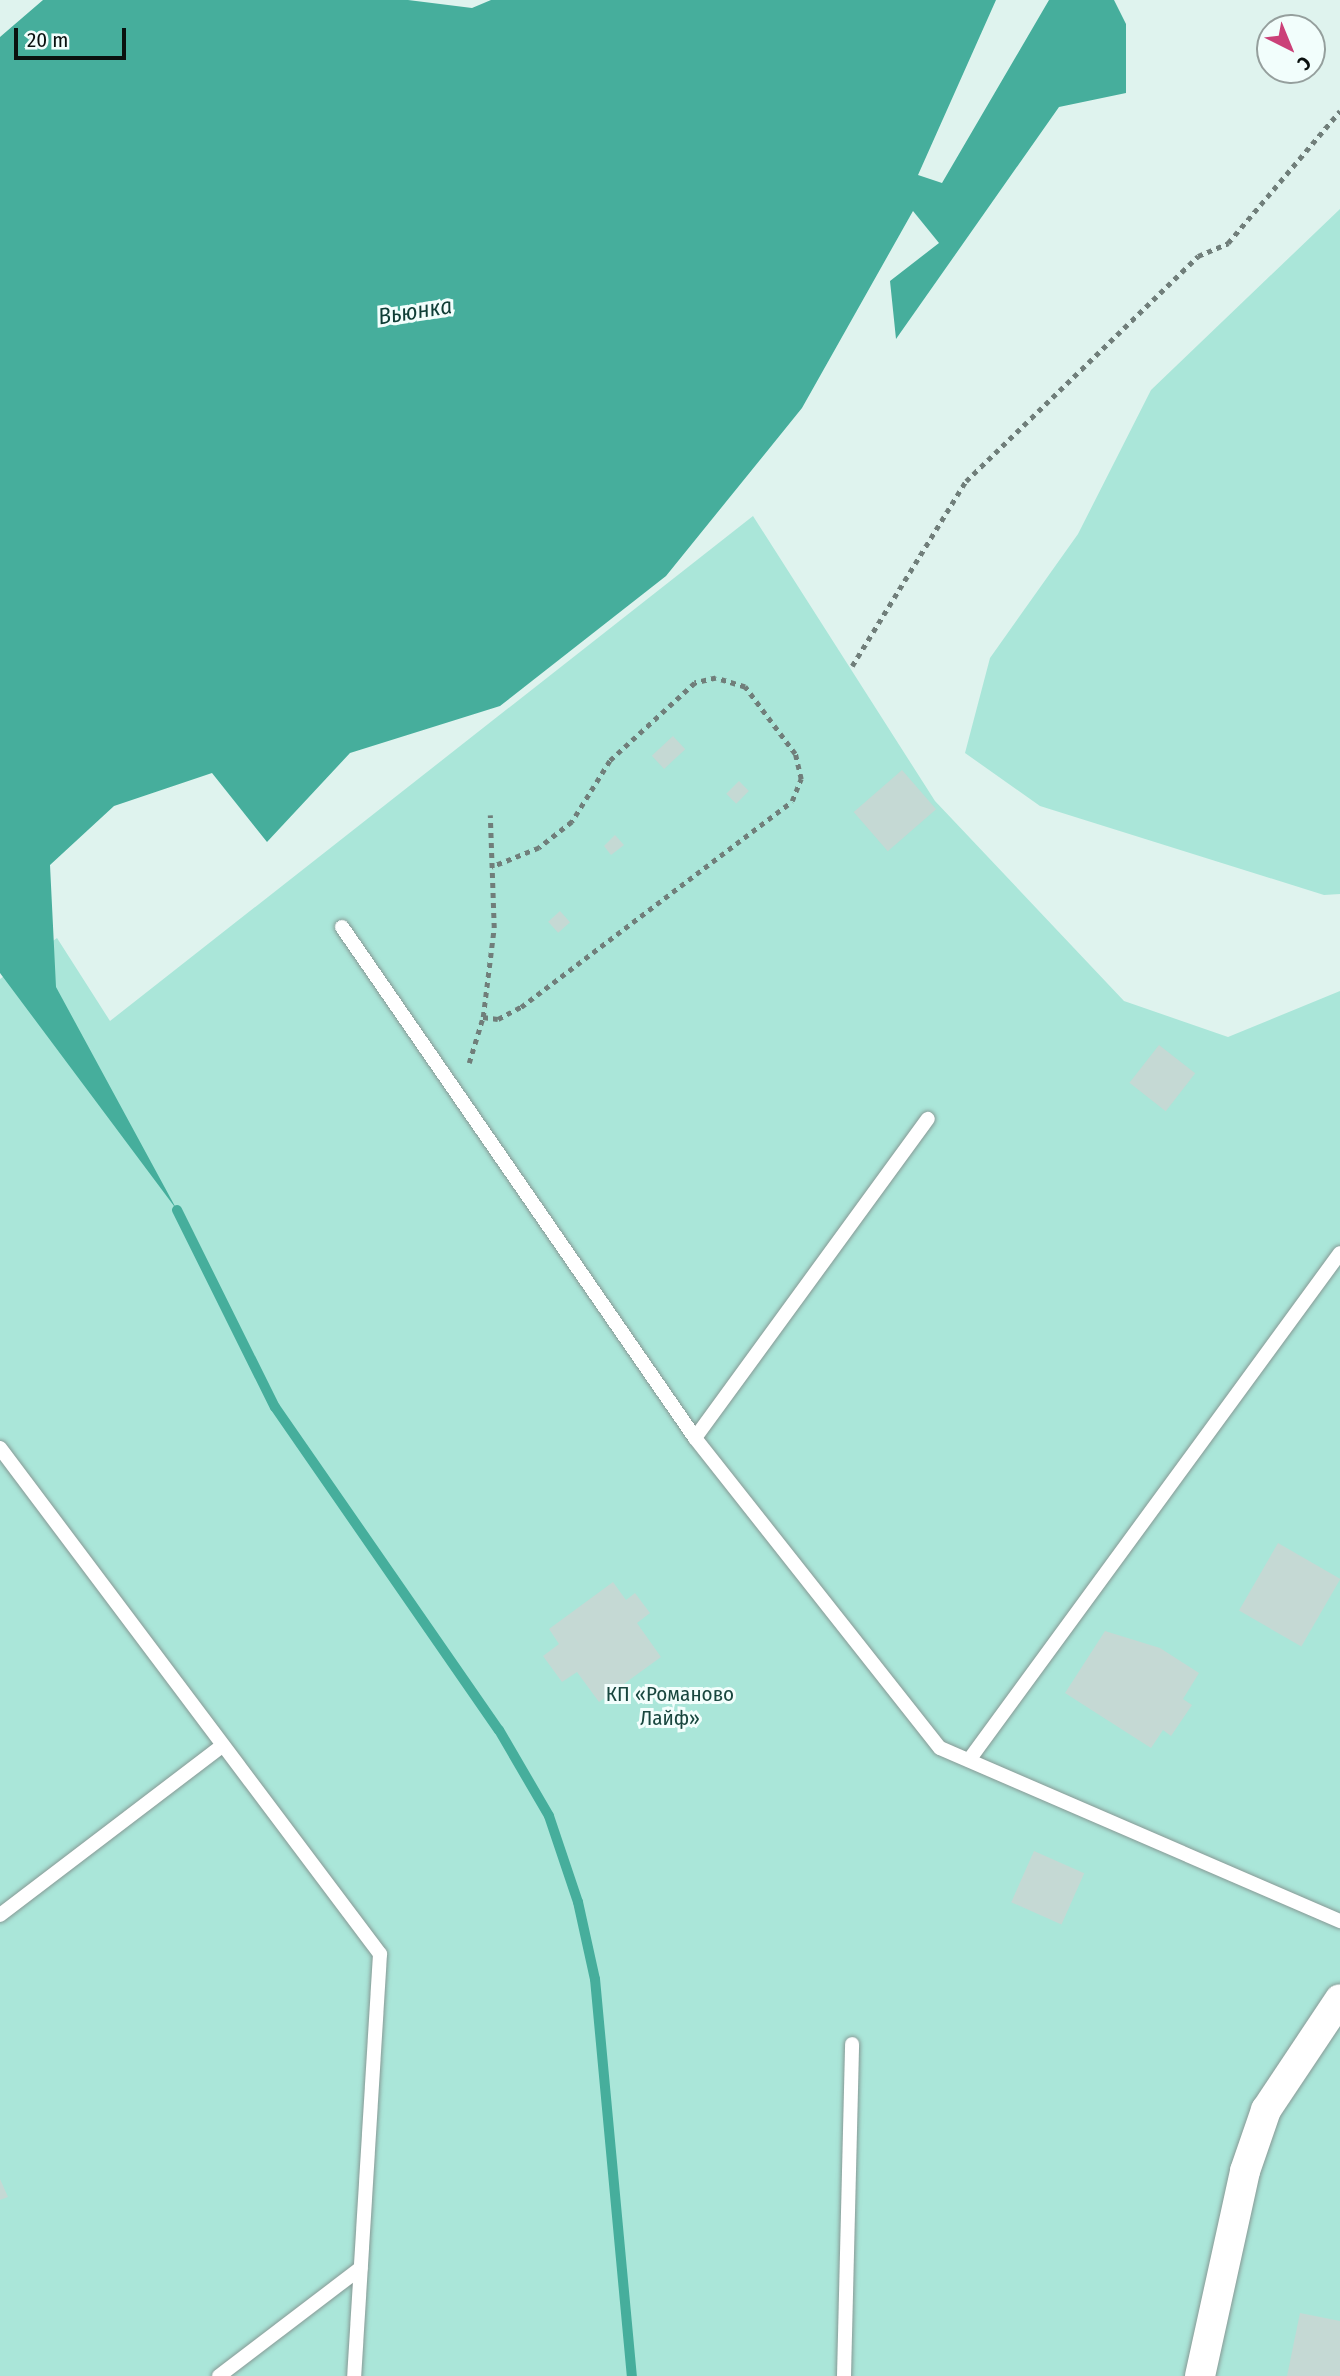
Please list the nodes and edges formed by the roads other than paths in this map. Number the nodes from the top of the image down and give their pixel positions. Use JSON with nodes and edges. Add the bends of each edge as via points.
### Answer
{"nodes":[{"id":1,"x":342,"y":927,"type":"dead end"},
{"id":2,"x":928,"y":1119,"type":"dead end"},
{"id":3,"x":1340,"y":1253,"type":"edge"},
{"id":4,"x":695,"y":1438,"type":"junction"},
{"id":5,"x":0,"y":1448,"type":"edge"},
{"id":6,"x":223,"y":1745,"type":"junction"},
{"id":7,"x":969,"y":1760,"type":"junction"},
{"id":8,"x":0,"y":1915,"type":"edge"},
{"id":9,"x":1340,"y":1921,"type":"edge"},
{"id":10,"x":1340,"y":1999,"type":"edge"},
{"id":11,"x":852,"y":2044,"type":"dead end"},
{"id":12,"x":361,"y":2268,"type":"junction"},
{"id":13,"x":219,"y":2376,"type":"edge"},
{"id":14,"x":354,"y":2376,"type":"edge"},
{"id":15,"x":844,"y":2376,"type":"edge"},
{"id":16,"x":1200,"y":2376,"type":"edge"}],
"edges":[{"from":1,"to":4,"type":"lane"},
{"from":2,"to":4,"type":"lane"},
{"from":3,"to":7,"type":"lane"},
{"from":4,"to":7,"type":"lane","via":[[940,1748]]},
{"from":5,"to":6,"type":"lane"},
{"from":6,"to":8,"type":"lane"},
{"from":6,"to":12,"type":"lane","via":[[380,1954]]},
{"from":7,"to":9,"type":"lane"},
{"from":10,"to":16,"type":"street","via":[[1266,2110],[1245,2171]]},
{"from":11,"to":15,"type":"lane"},
{"from":12,"to":13,"type":"lane"},
{"from":12,"to":14,"type":"lane"}]}
